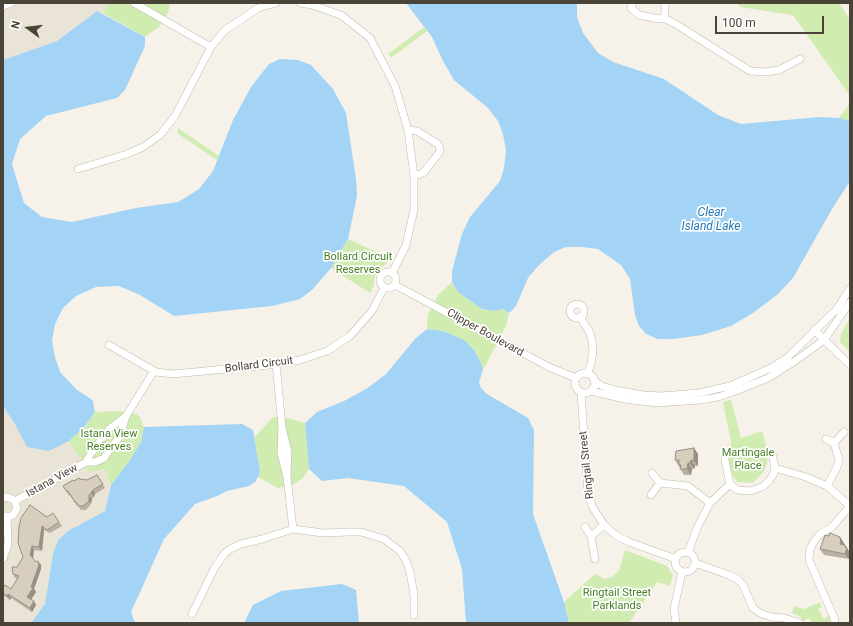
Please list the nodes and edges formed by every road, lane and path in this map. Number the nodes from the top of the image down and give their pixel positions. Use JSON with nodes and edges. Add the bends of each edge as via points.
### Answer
{"nodes":[{"id":1,"x":11,"y":3,"type":"edge"},
{"id":2,"x":134,"y":3,"type":"edge"},
{"id":3,"x":276,"y":3,"type":"edge"},
{"id":4,"x":300,"y":3,"type":"edge"},
{"id":5,"x":632,"y":3,"type":"edge"},
{"id":6,"x":665,"y":3,"type":"edge"},
{"id":7,"x":312,"y":4,"type":"edge"},
{"id":8,"x":3,"y":6,"type":"edge"},
{"id":9,"x":663,"y":18,"type":"junction"},
{"id":10,"x":211,"y":47,"type":"junction"},
{"id":11,"x":800,"y":59,"type":"dead end"},
{"id":12,"x":408,"y":130,"type":"junction"},
{"id":13,"x":78,"y":169,"type":"dead end"},
{"id":14,"x":414,"y":176,"type":"junction"},
{"id":15,"x":392,"y":273,"type":"junction"},
{"id":16,"x":395,"y":285,"type":"junction"},
{"id":17,"x":384,"y":288,"type":"junction"},
{"id":18,"x":850,"y":288,"type":"edge"},
{"id":19,"x":850,"y":302,"type":"edge"},
{"id":20,"x":580,"y":318,"type":"dead end"},
{"id":21,"x":814,"y":330,"type":"junction"},
{"id":22,"x":824,"y":340,"type":"junction"},
{"id":23,"x":109,"y":345,"type":"dead end"},
{"id":24,"x":276,"y":364,"type":"junction"},
{"id":25,"x":850,"y":365,"type":"edge"},
{"id":26,"x":154,"y":371,"type":"junction"},
{"id":27,"x":587,"y":374,"type":"junction"},
{"id":28,"x":576,"y":378,"type":"junction"},
{"id":29,"x":594,"y":381,"type":"junction"},
{"id":30,"x":591,"y":391,"type":"junction"},
{"id":31,"x":581,"y":393,"type":"junction"},
{"id":32,"x":126,"y":416,"type":"junction"},
{"id":33,"x":844,"y":432,"type":"dead end"},
{"id":34,"x":104,"y":436,"type":"junction"},
{"id":35,"x":826,"y":439,"type":"dead end"},
{"id":36,"x":115,"y":443,"type":"junction"},
{"id":37,"x":834,"y":444,"type":"junction"},
{"id":38,"x":772,"y":452,"type":"dead end"},
{"id":39,"x":725,"y":460,"type":"dead end"},
{"id":40,"x":86,"y":462,"type":"junction"},
{"id":41,"x":775,"y":468,"type":"junction"},
{"id":42,"x":652,"y":474,"type":"dead end"},
{"id":43,"x":660,"y":483,"type":"junction"},
{"id":44,"x":730,"y":484,"type":"junction"},
{"id":45,"x":826,"y":486,"type":"junction"},
{"id":46,"x":651,"y":495,"type":"dead end"},
{"id":47,"x":3,"y":498,"type":"edge"},
{"id":48,"x":15,"y":501,"type":"junction"},
{"id":49,"x":710,"y":502,"type":"junction"},
{"id":50,"x":850,"y":506,"type":"edge"},
{"id":51,"x":5,"y":516,"type":"edge"},
{"id":52,"x":604,"y":525,"type":"junction"},
{"id":53,"x":585,"y":527,"type":"dead end"},
{"id":54,"x":293,"y":529,"type":"junction"},
{"id":55,"x":591,"y":536,"type":"junction"},
{"id":56,"x":688,"y":553,"type":"junction"},
{"id":57,"x":3,"y":559,"type":"edge"},
{"id":58,"x":595,"y":559,"type":"dead end"},
{"id":59,"x":676,"y":559,"type":"junction"},
{"id":60,"x":695,"y":563,"type":"junction"},
{"id":61,"x":682,"y":572,"type":"junction"},
{"id":62,"x":192,"y":614,"type":"dead end"},
{"id":63,"x":414,"y":615,"type":"dead end"},
{"id":64,"x":676,"y":623,"type":"edge"},
{"id":65,"x":800,"y":623,"type":"edge"},
{"id":66,"x":834,"y":623,"type":"edge"}],
"edges":[{"from":1,"to":8,"type":"street"},
{"from":2,"to":10,"type":"street"},
{"from":3,"to":10,"type":"street","via":[[258,8],[236,22],[224,31]]},
{"from":4,"to":7,"type":"street"},
{"from":5,"to":9,"type":"street","via":[[632,8],[639,15]]},
{"from":6,"to":9,"type":"street"},
{"from":7,"to":12,"type":"street","via":[[341,15],[370,38],[395,86]]},
{"from":9,"to":11,"type":"street","via":[[750,71],[779,70]]},
{"from":10,"to":13,"type":"street","via":[[175,116],[160,136],[127,154]]},
{"from":12,"to":14,"type":"street"},
{"from":12,"to":14,"type":"street","via":[[438,144],[440,149],[423,173]]},
{"from":14,"to":15,"type":"street","via":[[414,210],[406,245]]},
{"from":15,"to":16,"type":"street","via":[[396,276]]},
{"from":15,"to":17,"type":"street","via":[[387,272],[381,276]]},
{"from":16,"to":17,"type":"street","via":[[389,289]]},
{"from":16,"to":28,"type":"street","name":"Clipper Boulevard","via":[[549,367]]},
{"from":17,"to":24,"type":"street","name":"Bollard Circuit","via":[[372,311],[350,336],[327,351],[300,360]]},
{"from":18,"to":21,"type":"street","via":[[837,309]]},
{"from":19,"to":22,"type":"street"},
{"from":20,"to":27,"type":"street","via":[[592,340],[593,351]]},
{"from":21,"to":22,"type":"street"},
{"from":21,"to":29,"type":"street","via":[[796,350],[771,368],[715,390],[676,396],[643,395],[615,390]]},
{"from":22,"to":25,"type":"street"},
{"from":22,"to":30,"type":"street","via":[[768,378],[718,397],[657,404],[624,400]]},
{"from":23,"to":26,"type":"street","name":"Bollard Circuit"},
{"from":24,"to":26,"type":"street","name":"Bollard Circuit","via":[[172,374]]},
{"from":24,"to":54,"type":"street","via":[[282,426],[281,453],[287,477]]},
{"from":26,"to":32,"type":"street"},
{"from":27,"to":28,"type":"street"},
{"from":27,"to":29,"type":"street"},
{"from":28,"to":31,"type":"street","via":[[575,387]]},
{"from":29,"to":30,"type":"street","via":[[594,388]]},
{"from":30,"to":31,"type":"street"},
{"from":31,"to":52,"type":"street","name":"Ringtail Street","via":[[589,498]]},
{"from":32,"to":34,"type":"street"},
{"from":32,"to":36,"type":"street"},
{"from":33,"to":37,"type":"street"},
{"from":34,"to":36,"type":"street"},
{"from":34,"to":40,"type":"street"},
{"from":35,"to":37,"type":"street"},
{"from":36,"to":40,"type":"street","name":"Istana View","via":[[104,458]]},
{"from":37,"to":45,"type":"street","via":[[839,460]]},
{"from":38,"to":41,"type":"street"},
{"from":39,"to":44,"type":"street"},
{"from":40,"to":48,"type":"street","name":"Istana View"},
{"from":41,"to":44,"type":"street","via":[[768,481],[756,490],[737,490]]},
{"from":41,"to":45,"type":"street"},
{"from":42,"to":43,"type":"street"},
{"from":43,"to":46,"type":"street"},
{"from":43,"to":49,"type":"street","via":[[688,486]]},
{"from":44,"to":49,"type":"street"},
{"from":45,"to":50,"type":"street"},
{"from":47,"to":48,"type":"street","via":[[8,497]]},
{"from":48,"to":51,"type":"street","via":[[16,511],[11,516]]},
{"from":49,"to":56,"type":"street"},
{"from":50,"to":66,"type":"street","via":[[831,528],[818,536],[810,549],[809,560],[835,620]]},
{"from":51,"to":57,"type":"street","via":[[8,544]]},
{"from":52,"to":55,"type":"street"},
{"from":52,"to":59,"type":"street","name":"Ringtail Street","via":[[629,542]]},
{"from":53,"to":55,"type":"street"},
{"from":54,"to":62,"type":"street","via":[[241,544],[225,553],[215,567]]},
{"from":54,"to":63,"type":"street","via":[[322,534],[361,532],[392,544],[406,560],[410,572]]},
{"from":55,"to":58,"type":"street"},
{"from":56,"to":59,"type":"street","via":[[682,553]]},
{"from":56,"to":60,"type":"street","via":[[693,556]]},
{"from":59,"to":61,"type":"street","via":[[676,565]]},
{"from":60,"to":61,"type":"street","via":[[691,570]]},
{"from":60,"to":65,"type":"street","via":[[737,579],[743,585],[754,608],[760,613]]},
{"from":61,"to":64,"type":"street","via":[[674,608]]}]}
